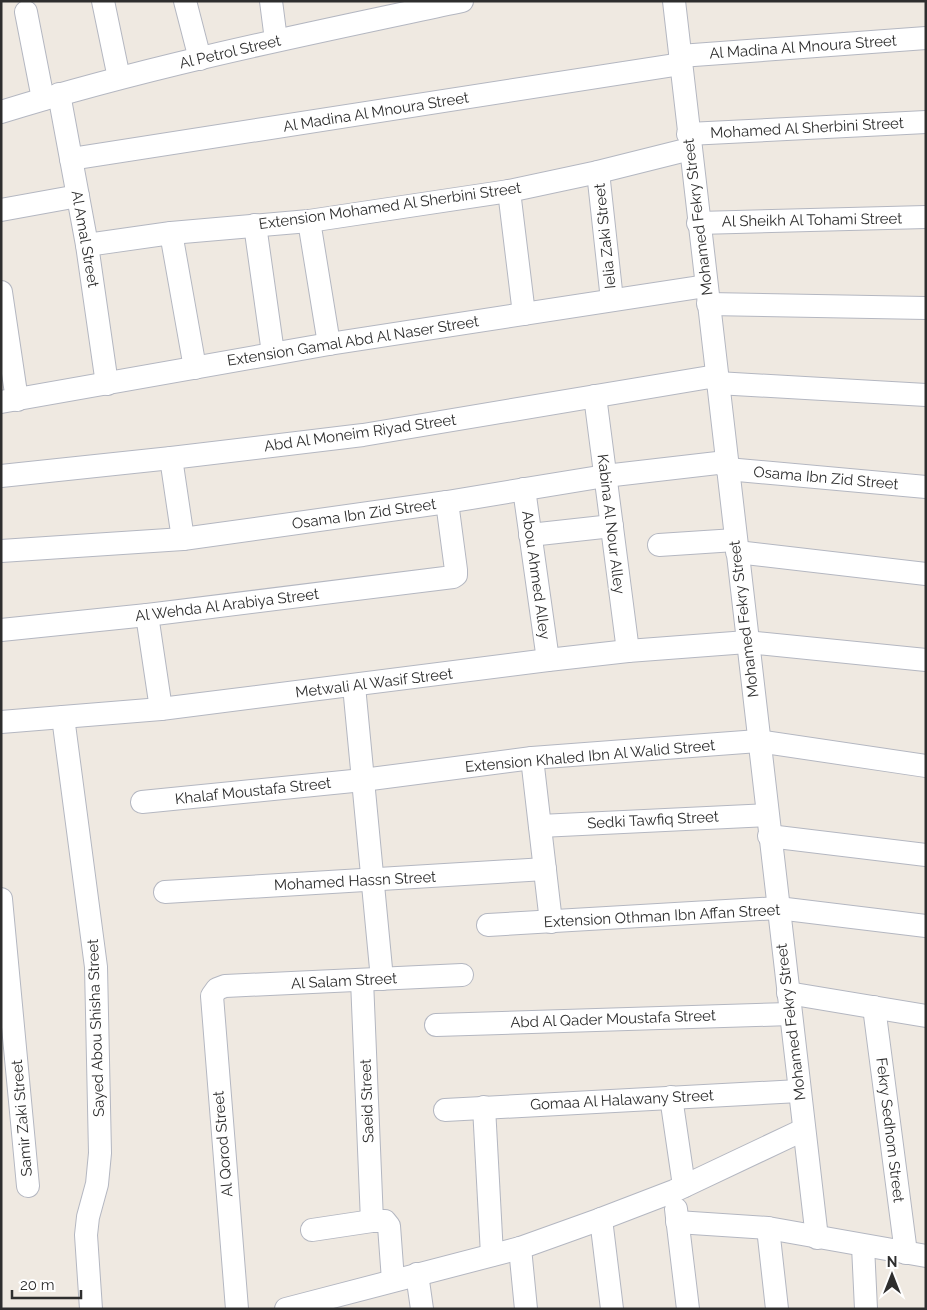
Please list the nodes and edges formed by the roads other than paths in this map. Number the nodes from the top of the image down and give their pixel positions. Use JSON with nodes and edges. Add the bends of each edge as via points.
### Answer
{"nodes":[{"id":1,"x":103,"y":1,"type":"edge"},
{"id":2,"x":185,"y":1,"type":"edge"},
{"id":3,"x":271,"y":1,"type":"edge"},
{"id":4,"x":462,"y":1,"type":"edge"},
{"id":5,"x":674,"y":1,"type":"edge"},
{"id":6,"x":26,"y":12,"type":"dead end"},
{"id":7,"x":926,"y":38,"type":"edge"},
{"id":8,"x":276,"y":40,"type":"junction"},
{"id":9,"x":200,"y":59,"type":"junction"},
{"id":10,"x":680,"y":60,"type":"junction"},
{"id":11,"x":119,"y":78,"type":"junction"},
{"id":12,"x":51,"y":97,"type":"junction"},
{"id":13,"x":1,"y":112,"type":"edge"},
{"id":14,"x":926,"y":122,"type":"edge"},
{"id":15,"x":689,"y":142,"type":"junction"},
{"id":16,"x":71,"y":159,"type":"junction"},
{"id":17,"x":598,"y":172,"type":"junction"},
{"id":18,"x":509,"y":191,"type":"junction"},
{"id":19,"x":78,"y":196,"type":"junction"},
{"id":20,"x":1,"y":210,"type":"edge"},
{"id":21,"x":926,"y":217,"type":"edge"},
{"id":22,"x":309,"y":221,"type":"junction"},
{"id":23,"x":698,"y":223,"type":"junction"},
{"id":24,"x":255,"y":225,"type":"junction"},
{"id":25,"x":171,"y":232,"type":"junction"},
{"id":26,"x":87,"y":245,"type":"junction"},
{"id":27,"x":1,"y":292,"type":"edge"},
{"id":28,"x":707,"y":295,"type":"junction"},
{"id":29,"x":612,"y":300,"type":"junction"},
{"id":30,"x":926,"y":308,"type":"edge"},
{"id":31,"x":524,"y":314,"type":"junction"},
{"id":32,"x":329,"y":344,"type":"junction"},
{"id":33,"x":273,"y":353,"type":"junction"},
{"id":34,"x":195,"y":368,"type":"junction"},
{"id":35,"x":716,"y":380,"type":"junction"},
{"id":36,"x":107,"y":384,"type":"junction"},
{"id":37,"x":926,"y":395,"type":"edge"},
{"id":38,"x":595,"y":396,"type":"junction"},
{"id":39,"x":9,"y":401,"type":"edge"},
{"id":40,"x":171,"y":458,"type":"junction"},
{"id":41,"x":726,"y":466,"type":"junction"},
{"id":42,"x":1,"y":476,"type":"edge"},
{"id":43,"x":605,"y":476,"type":"junction"},
{"id":44,"x":926,"y":487,"type":"edge"},
{"id":45,"x":524,"y":489,"type":"junction"},
{"id":46,"x":447,"y":502,"type":"junction"},
{"id":47,"x":612,"y":526,"type":"junction"},
{"id":48,"x":530,"y":535,"type":"junction"},
{"id":49,"x":183,"y":539,"type":"junction"},
{"id":50,"x":659,"y":545,"type":"dead end"},
{"id":51,"x":736,"y":546,"type":"junction"},
{"id":52,"x":1,"y":551,"type":"edge"},
{"id":53,"x":926,"y":574,"type":"edge"},
{"id":54,"x":147,"y":615,"type":"junction"},
{"id":55,"x":1,"y":630,"type":"edge"},
{"id":56,"x":747,"y":642,"type":"junction"},
{"id":57,"x":628,"y":651,"type":"junction"},
{"id":58,"x":548,"y":660,"type":"junction"},
{"id":59,"x":926,"y":660,"type":"edge"},
{"id":60,"x":354,"y":686,"type":"junction"},
{"id":61,"x":161,"y":709,"type":"junction"},
{"id":62,"x":63,"y":717,"type":"junction"},
{"id":63,"x":1,"y":722,"type":"edge"},
{"id":64,"x":758,"y":741,"type":"junction"},
{"id":65,"x":532,"y":758,"type":"junction"},
{"id":66,"x":926,"y":766,"type":"edge"},
{"id":67,"x":363,"y":780,"type":"junction"},
{"id":68,"x":142,"y":802,"type":"dead end"},
{"id":69,"x":540,"y":826,"type":"junction"},
{"id":70,"x":768,"y":826,"type":"junction"},
{"id":71,"x":926,"y":855,"type":"edge"},
{"id":72,"x":545,"y":869,"type":"junction"},
{"id":73,"x":373,"y":880,"type":"junction"},
{"id":74,"x":165,"y":892,"type":"dead end"},
{"id":75,"x":1,"y":900,"type":"edge"},
{"id":76,"x":778,"y":908,"type":"junction"},
{"id":77,"x":550,"y":922,"type":"junction"},
{"id":78,"x":488,"y":925,"type":"dead end"},
{"id":79,"x":926,"y":926,"type":"edge"},
{"id":80,"x":462,"y":975,"type":"dead end"},
{"id":81,"x":372,"y":979,"type":"junction"},
{"id":82,"x":225,"y":986,"type":"joint"},
{"id":83,"x":789,"y":1003,"type":"junction"},
{"id":84,"x":874,"y":1007,"type":"junction"},
{"id":85,"x":926,"y":1016,"type":"edge"},
{"id":86,"x":436,"y":1025,"type":"dead end"},
{"id":87,"x":799,"y":1091,"type":"junction"},
{"id":88,"x":671,"y":1097,"type":"junction"},
{"id":89,"x":484,"y":1107,"type":"junction"},
{"id":90,"x":444,"y":1110,"type":"dead end"},
{"id":91,"x":803,"y":1130,"type":"junction"},
{"id":92,"x":28,"y":1186,"type":"dead end"},
{"id":93,"x":679,"y":1188,"type":"junction"},
{"id":94,"x":601,"y":1219,"type":"junction"},
{"id":95,"x":372,"y":1221,"type":"junction"},
{"id":96,"x":677,"y":1222,"type":"junction"},
{"id":97,"x":768,"y":1228,"type":"junction"},
{"id":98,"x":312,"y":1230,"type":"dead end"},
{"id":99,"x":816,"y":1238,"type":"junction"},
{"id":100,"x":863,"y":1246,"type":"junction"},
{"id":101,"x":520,"y":1248,"type":"junction"},
{"id":102,"x":916,"y":1254,"type":"edge"},
{"id":103,"x":492,"y":1255,"type":"junction"},
{"id":104,"x":417,"y":1274,"type":"junction"},
{"id":105,"x":393,"y":1280,"type":"junction"},
{"id":106,"x":331,"y":1302,"type":"edge"},
{"id":107,"x":91,"y":1309,"type":"edge"},
{"id":108,"x":237,"y":1309,"type":"edge"},
{"id":109,"x":286,"y":1309,"type":"edge"},
{"id":110,"x":422,"y":1309,"type":"edge"},
{"id":111,"x":526,"y":1309,"type":"edge"},
{"id":112,"x":612,"y":1309,"type":"edge"},
{"id":113,"x":688,"y":1309,"type":"edge"},
{"id":114,"x":777,"y":1309,"type":"edge"},
{"id":115,"x":866,"y":1309,"type":"edge"}],
"edges":[{"from":1,"to":11,"type":"street"},
{"from":2,"to":9,"type":"street"},
{"from":3,"to":8,"type":"street"},
{"from":4,"to":8,"type":"street","name":"Al Petrol Street"},
{"from":5,"to":10,"type":"street","name":"Mohamed Fekry Street"},
{"from":6,"to":12,"type":"street","name":"Al Amal Street"},
{"from":7,"to":10,"type":"street","name":"Al Madina Al Mnoura Street"},
{"from":8,"to":9,"type":"street","name":"Al Petrol Street"},
{"from":9,"to":11,"type":"street","name":"Al Petrol Street"},
{"from":10,"to":15,"type":"street","name":"Mohamed Fekry Street"},
{"from":10,"to":16,"type":"street","name":"Al Madina Al Mnoura Street"},
{"from":11,"to":12,"type":"street","name":"Al Petrol Street"},
{"from":12,"to":13,"type":"street","name":"Al Petrol Street"},
{"from":12,"to":16,"type":"street","name":"Al Amal Street"},
{"from":14,"to":15,"type":"street","name":"Mohamed Al Sherbini Street"},
{"from":15,"to":17,"type":"street","name":"Extension Mohamed Al Sherbini Street"},
{"from":15,"to":23,"type":"street","name":"Mohamed Fekry Street"},
{"from":16,"to":19,"type":"street","name":"Al Amal Street"},
{"from":17,"to":18,"type":"street","name":"Extension Mohamed Al Sherbini Street"},
{"from":17,"to":29,"type":"street","name":"Ielia Zaki Street"},
{"from":18,"to":22,"type":"street","name":"Extension Mohamed Al Sherbini Street"},
{"from":18,"to":31,"type":"street"},
{"from":19,"to":20,"type":"street"},
{"from":19,"to":26,"type":"street","name":"Al Amal Street"},
{"from":21,"to":23,"type":"street","name":"Al Sheikh Al Tohami Street"},
{"from":22,"to":24,"type":"street","name":"Extension Mohamed Al Sherbini Street"},
{"from":22,"to":32,"type":"street"},
{"from":23,"to":28,"type":"street","name":"Mohamed Fekry Street"},
{"from":24,"to":25,"type":"street","name":"Extension Mohamed Al Sherbini Street"},
{"from":24,"to":33,"type":"street"},
{"from":25,"to":26,"type":"street","name":"Extension Mohamed Al Sherbini Street"},
{"from":25,"to":34,"type":"street"},
{"from":26,"to":36,"type":"street","name":"Al Amal Street"},
{"from":27,"to":39,"type":"street"},
{"from":28,"to":29,"type":"street","name":"Extension Gamal Abd Al Naser Street"},
{"from":28,"to":30,"type":"street","name":"Extension Gamal Abd Al Naser Street"},
{"from":28,"to":35,"type":"street","name":"Mohamed Fekry Street"},
{"from":29,"to":31,"type":"street","name":"Extension Gamal Abd Al Naser Street"},
{"from":31,"to":32,"type":"street","name":"Extension Gamal Abd Al Naser Street"},
{"from":32,"to":33,"type":"street","name":"Extension Gamal Abd Al Naser Street"},
{"from":33,"to":34,"type":"street","name":"Extension Gamal Abd Al Naser Street"},
{"from":34,"to":36,"type":"street","name":"Extension Gamal Abd Al Naser Street"},
{"from":35,"to":37,"type":"street","name":"Abd Al Moneim Riyad Street"},
{"from":35,"to":38,"type":"street","name":"Abd Al Moneim Riyad Street"},
{"from":35,"to":41,"type":"street","name":"Mohamed Fekry Street"},
{"from":36,"to":39,"type":"street","name":"Extension Gamal Abd Al Naser Street"},
{"from":38,"to":40,"type":"street","name":"Abd Al Moneim Riyad Street","via":[[363,435]]},
{"from":38,"to":43,"type":"street","name":"Kabina Al Nour Alley"},
{"from":40,"to":42,"type":"street","name":"Abd Al Moneim Riyad Street"},
{"from":40,"to":49,"type":"street"},
{"from":41,"to":43,"type":"street","name":"Osama Ibn Zid Street"},
{"from":41,"to":44,"type":"street","name":"Osama Ibn Zid Street"},
{"from":41,"to":51,"type":"street","name":"Mohamed Fekry Street"},
{"from":43,"to":45,"type":"street","name":"Osama Ibn Zid Street"},
{"from":43,"to":47,"type":"street","name":"Kabina Al Nour Alley"},
{"from":45,"to":46,"type":"street","name":"Osama Ibn Zid Street"},
{"from":45,"to":48,"type":"street","name":"Abou Ahmed Alley"},
{"from":46,"to":49,"type":"street","name":"Osama Ibn Zid Street"},
{"from":46,"to":54,"type":"street","name":"Al Wehda Al Arabiya Street","via":[[456,570],[453,577]]},
{"from":47,"to":48,"type":"street"},
{"from":47,"to":57,"type":"street","name":"Kabina Al Nour Alley"},
{"from":48,"to":58,"type":"street","name":"Abou Ahmed Alley"},
{"from":49,"to":52,"type":"street","name":"Osama Ibn Zid Street"},
{"from":50,"to":51,"type":"street"},
{"from":51,"to":53,"type":"street"},
{"from":51,"to":56,"type":"street","name":"Mohamed Fekry Street"},
{"from":54,"to":55,"type":"street","name":"Al Wehda Al Arabiya Street"},
{"from":54,"to":61,"type":"street"},
{"from":56,"to":57,"type":"street","name":"Metwali Al Wasif Street"},
{"from":56,"to":59,"type":"street","name":"Metwali Al Wasif Street"},
{"from":56,"to":64,"type":"street","name":"Mohamed Fekry Street"},
{"from":57,"to":58,"type":"street","name":"Metwali Al Wasif Street"},
{"from":58,"to":60,"type":"street","name":"Metwali Al Wasif Street"},
{"from":60,"to":61,"type":"street","name":"Metwali Al Wasif Street"},
{"from":60,"to":67,"type":"street","name":"Saeid Street"},
{"from":61,"to":62,"type":"street","name":"Metwali Al Wasif Street"},
{"from":62,"to":63,"type":"street","name":"Metwali Al Wasif Street"},
{"from":62,"to":107,"type":"street","name":"Sayed Abou Shisha Street","via":[[96,967],[100,1153],[86,1235]]},
{"from":64,"to":65,"type":"street","name":"Extension Khaled Ibn Al Walid Street"},
{"from":64,"to":66,"type":"street","name":"Extension Khaled Ibn Al Walid Street"},
{"from":64,"to":70,"type":"street","name":"Mohamed Fekry Street"},
{"from":65,"to":67,"type":"street","name":"Extension Khaled Ibn Al Walid Street"},
{"from":65,"to":69,"type":"street"},
{"from":67,"to":68,"type":"street","name":"Khalaf Moustafa Street"},
{"from":67,"to":73,"type":"street","name":"Saeid Street"},
{"from":69,"to":70,"type":"street","name":"Sedki Tawfiq Street"},
{"from":69,"to":72,"type":"street"},
{"from":70,"to":71,"type":"street","name":"Sedki Tawfiq Street"},
{"from":70,"to":76,"type":"street","name":"Mohamed Fekry Street"},
{"from":72,"to":73,"type":"street","name":"Mohamed Hassn Street"},
{"from":72,"to":77,"type":"street"},
{"from":73,"to":74,"type":"street","name":"Mohamed Hassn Street"},
{"from":73,"to":81,"type":"street","name":"Saeid Street"},
{"from":75,"to":92,"type":"street","name":"Samir Zaki Street"},
{"from":76,"to":77,"type":"street","name":"Extension Othman Ibn Affan Street"},
{"from":76,"to":79,"type":"street","name":"Extension Othman Ibn Affan Street"},
{"from":76,"to":83,"type":"street","name":"Mohamed Fekry Street"},
{"from":77,"to":78,"type":"street","name":"Extension Othman Ibn Affan Street"},
{"from":80,"to":81,"type":"street","name":"Al Salam Street"},
{"from":81,"to":82,"type":"street","name":"Al Salam Street"},
{"from":81,"to":95,"type":"street","name":"Saeid Street"},
{"from":82,"to":108,"type":"street","name":"Al Qorod Street","via":[[217,989],[212,996],[212,1004]]},
{"from":83,"to":84,"type":"street","name":"Abd Al Qader Moustafa Street"},
{"from":83,"to":86,"type":"street","name":"Abd Al Qader Moustafa Street"},
{"from":83,"to":87,"type":"street","name":"Mohamed Fekry Street"},
{"from":84,"to":85,"type":"street","name":"Abd Al Qader Moustafa Street"},
{"from":84,"to":102,"type":"street","name":"Fekry Sedhom Street"},
{"from":87,"to":88,"type":"street","name":"Gomaa Al Halawany Street"},
{"from":87,"to":91,"type":"street","name":"Mohamed Fekry Street"},
{"from":88,"to":89,"type":"street","name":"Gomaa Al Halawany Street"},
{"from":88,"to":93,"type":"street"},
{"from":89,"to":90,"type":"street","name":"Gomaa Al Halawany Street"},
{"from":89,"to":103,"type":"street"},
{"from":91,"to":93,"type":"street"},
{"from":91,"to":99,"type":"street","name":"Mohamed Fekry Street"},
{"from":93,"to":94,"type":"street"},
{"from":93,"to":96,"type":"street"},
{"from":94,"to":101,"type":"street"},
{"from":94,"to":112,"type":"street"},
{"from":95,"to":98,"type":"street"},
{"from":95,"to":105,"type":"street","via":[[382,1220],[388,1226]]},
{"from":96,"to":97,"type":"street"},
{"from":96,"to":113,"type":"street"},
{"from":97,"to":99,"type":"street"},
{"from":97,"to":114,"type":"street"},
{"from":99,"to":100,"type":"street"},
{"from":100,"to":102,"type":"street"},
{"from":100,"to":115,"type":"street"},
{"from":101,"to":103,"type":"street"},
{"from":101,"to":111,"type":"street"},
{"from":103,"to":104,"type":"street"},
{"from":104,"to":105,"type":"street"},
{"from":104,"to":110,"type":"street"},
{"from":105,"to":106,"type":"street"},
{"from":106,"to":109,"type":"street"}]}
